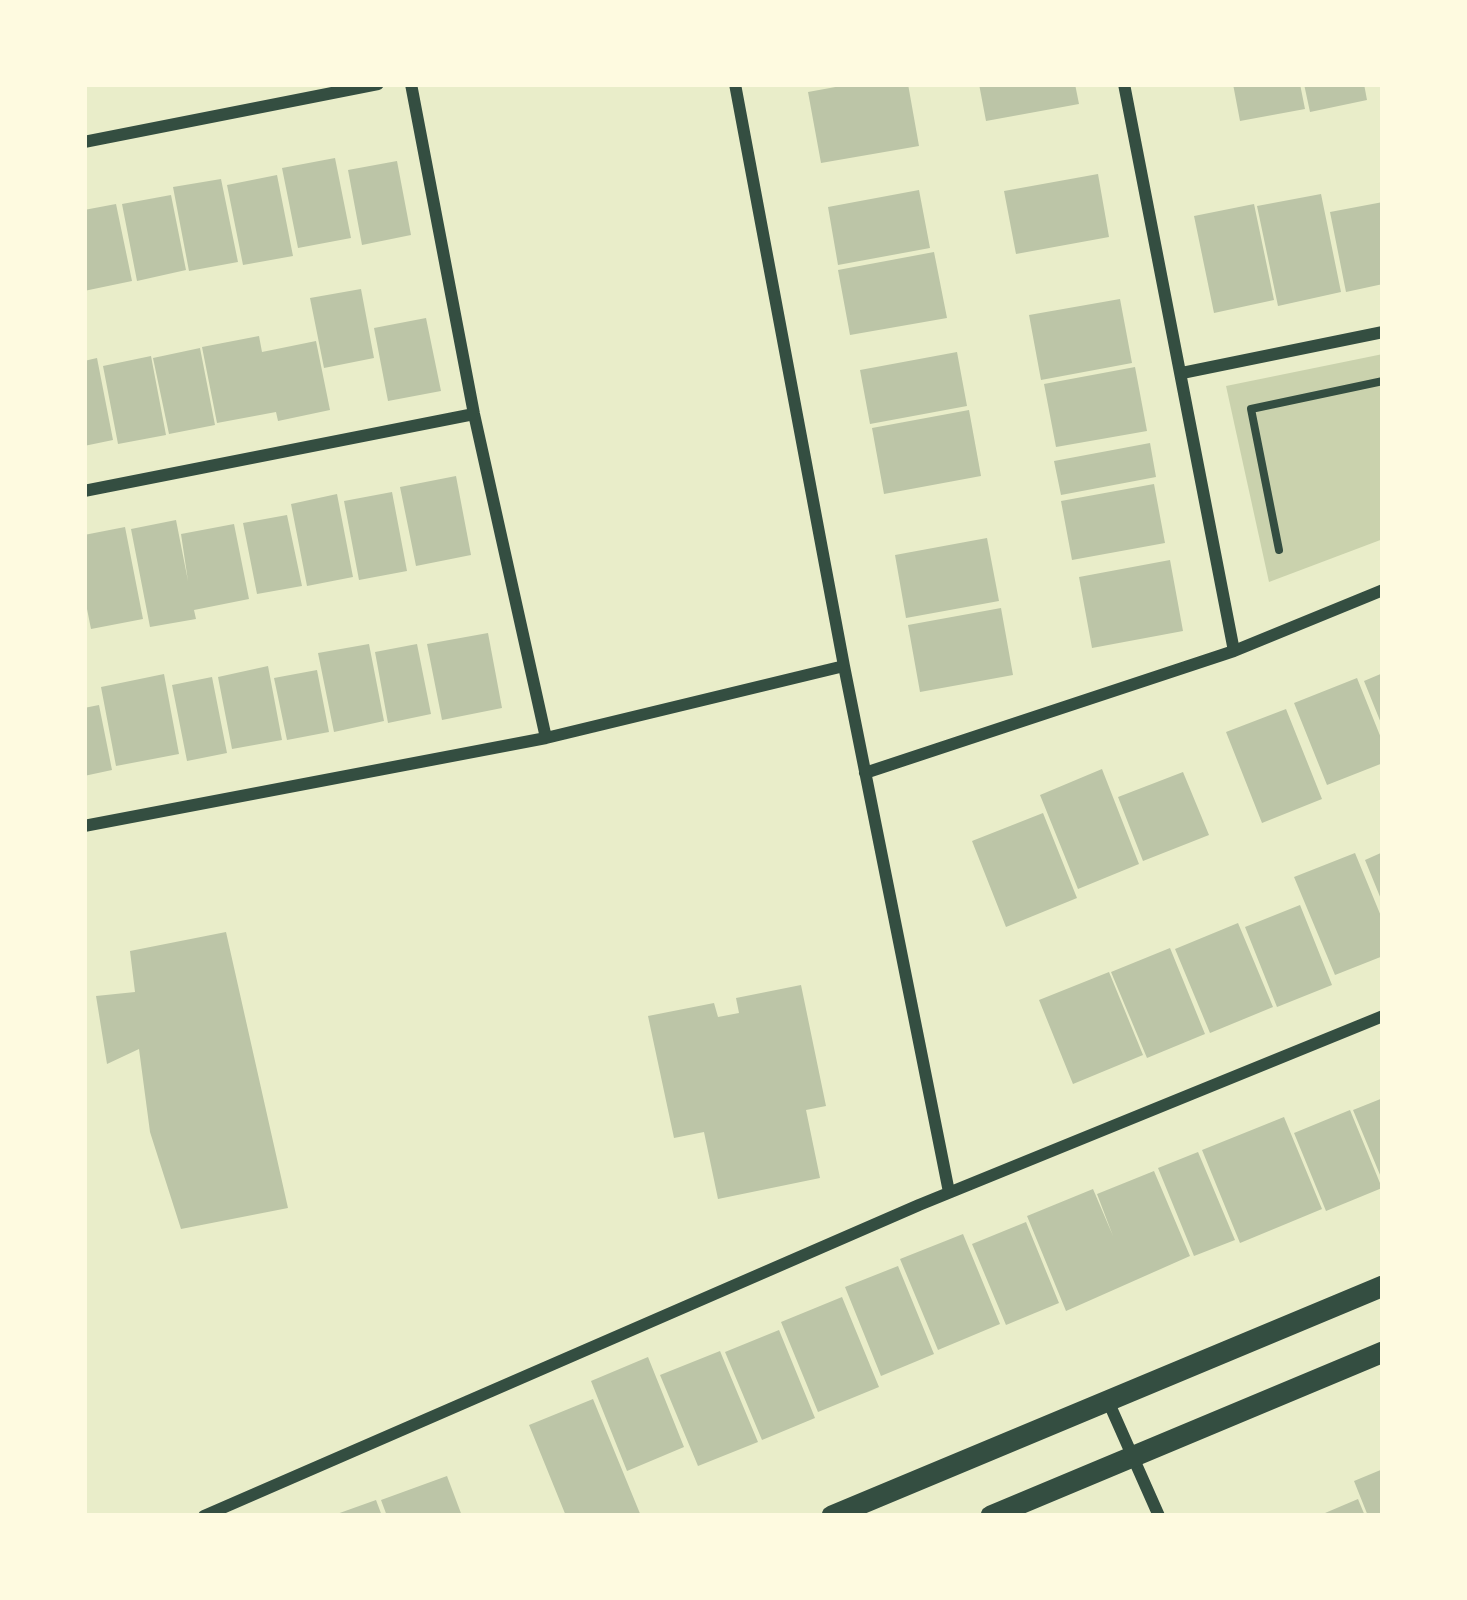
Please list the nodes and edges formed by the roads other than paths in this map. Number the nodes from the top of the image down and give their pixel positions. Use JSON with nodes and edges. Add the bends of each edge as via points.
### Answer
{"nodes":[{"id":1,"x":378,"y":84,"type":"edge"},
{"id":2,"x":411,"y":84,"type":"edge"},
{"id":3,"x":735,"y":84,"type":"edge"},
{"id":4,"x":1124,"y":84,"type":"edge"},
{"id":5,"x":84,"y":142,"type":"edge"},
{"id":6,"x":1383,"y":332,"type":"edge"},
{"id":7,"x":1182,"y":374,"type":"junction"},
{"id":8,"x":474,"y":414,"type":"junction"},
{"id":9,"x":84,"y":491,"type":"edge"},
{"id":10,"x":1383,"y":590,"type":"edge"},
{"id":11,"x":1234,"y":651,"type":"junction"},
{"id":12,"x":844,"y":666,"type":"junction"},
{"id":13,"x":546,"y":738,"type":"junction"},
{"id":14,"x":865,"y":772,"type":"junction"},
{"id":15,"x":84,"y":826,"type":"edge"},
{"id":16,"x":1383,"y":1016,"type":"edge"},
{"id":17,"x":949,"y":1192,"type":"junction"},
{"id":18,"x":1383,"y":1286,"type":"edge"},
{"id":19,"x":1383,"y":1352,"type":"edge"},
{"id":20,"x":1108,"y":1401,"type":"junction"},
{"id":21,"x":1132,"y":1457,"type":"junction"},
{"id":22,"x":204,"y":1516,"type":"edge"},
{"id":23,"x":832,"y":1516,"type":"edge"},
{"id":24,"x":991,"y":1516,"type":"edge"},
{"id":25,"x":1159,"y":1516,"type":"edge"}],
"edges":[{"from":1,"to":5,"type":"street"},
{"from":2,"to":8,"type":"street"},
{"from":3,"to":12,"type":"street"},
{"from":4,"to":7,"type":"street"},
{"from":6,"to":7,"type":"street"},
{"from":7,"to":11,"type":"street"},
{"from":8,"to":9,"type":"street"},
{"from":8,"to":13,"type":"street"},
{"from":10,"to":11,"type":"street"},
{"from":11,"to":14,"type":"street"},
{"from":12,"to":13,"type":"street"},
{"from":12,"to":14,"type":"street"},
{"from":13,"to":15,"type":"street"},
{"from":14,"to":17,"type":"street"},
{"from":16,"to":17,"type":"street"},
{"from":17,"to":22,"type":"street"},
{"from":18,"to":20,"type":"street"},
{"from":19,"to":21,"type":"street"},
{"from":20,"to":21,"type":"street"},
{"from":20,"to":23,"type":"street"},
{"from":21,"to":24,"type":"street"},
{"from":21,"to":25,"type":"street"}]}
